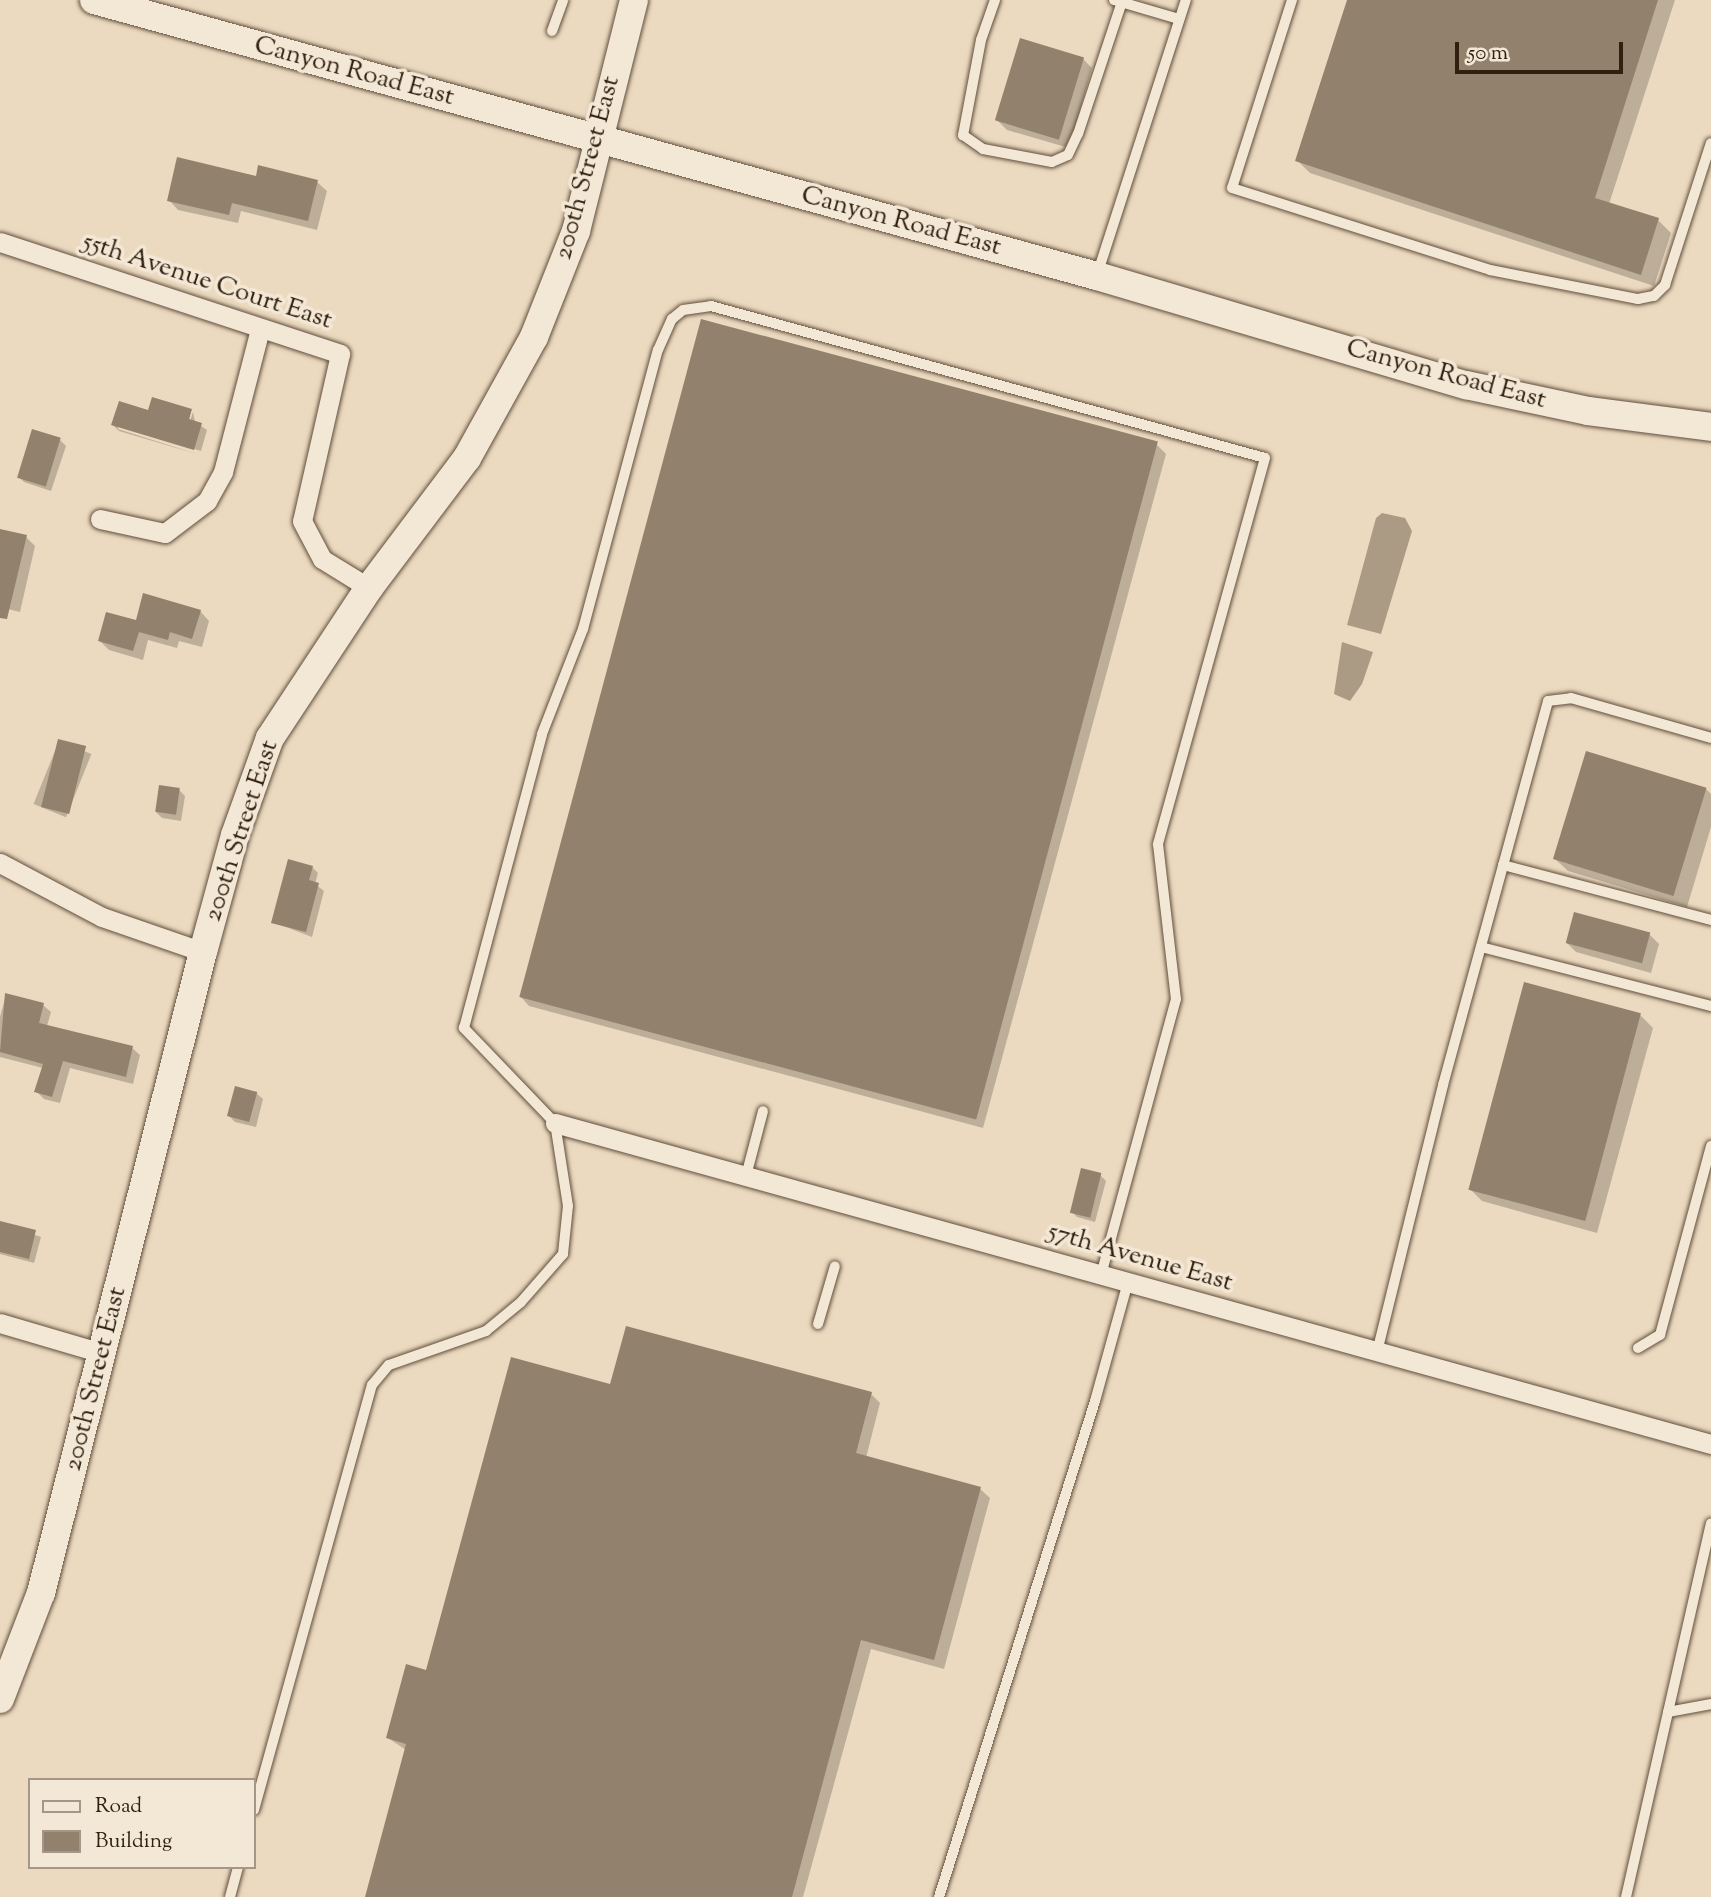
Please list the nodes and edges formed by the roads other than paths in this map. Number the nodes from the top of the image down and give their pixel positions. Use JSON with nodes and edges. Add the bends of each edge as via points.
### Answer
{"nodes":[{"id":1,"x":94,"y":0,"type":"edge"},
{"id":2,"x":563,"y":0,"type":"edge"},
{"id":3,"x":634,"y":0,"type":"edge"},
{"id":4,"x":995,"y":0,"type":"edge"},
{"id":5,"x":1186,"y":0,"type":"edge"},
{"id":6,"x":1293,"y":0,"type":"edge"},
{"id":7,"x":1118,"y":1,"type":"edge"},
{"id":8,"x":1179,"y":19,"type":"junction"},
{"id":9,"x":552,"y":31,"type":"dead end"},
{"id":10,"x":600,"y":139,"type":"junction"},
{"id":11,"x":1711,"y":143,"type":"edge"},
{"id":12,"x":0,"y":242,"type":"edge"},
{"id":13,"x":1097,"y":276,"type":"junction"},
{"id":14,"x":260,"y":329,"type":"junction"},
{"id":15,"x":1711,"y":427,"type":"edge"},
{"id":16,"x":100,"y":519,"type":"dead end"},
{"id":17,"x":369,"y":589,"type":"junction"},
{"id":18,"x":1711,"y":738,"type":"edge"},
{"id":19,"x":0,"y":863,"type":"edge"},
{"id":20,"x":1503,"y":864,"type":"junction"},
{"id":21,"x":1711,"y":920,"type":"edge"},
{"id":22,"x":1481,"y":947,"type":"junction"},
{"id":23,"x":203,"y":952,"type":"junction"},
{"id":24,"x":1711,"y":1006,"type":"edge"},
{"id":25,"x":763,"y":1111,"type":"dead end"},
{"id":26,"x":555,"y":1123,"type":"junction"},
{"id":27,"x":1711,"y":1146,"type":"edge"},
{"id":28,"x":746,"y":1176,"type":"junction"},
{"id":29,"x":835,"y":1266,"type":"dead end"},
{"id":30,"x":1101,"y":1275,"type":"junction"},
{"id":31,"x":1128,"y":1282,"type":"junction"},
{"id":32,"x":0,"y":1323,"type":"edge"},
{"id":33,"x":818,"y":1324,"type":"dead end"},
{"id":34,"x":1638,"y":1348,"type":"dead end"},
{"id":35,"x":1377,"y":1352,"type":"junction"},
{"id":36,"x":102,"y":1353,"type":"junction"},
{"id":37,"x":1711,"y":1444,"type":"edge"},
{"id":38,"x":1711,"y":1524,"type":"edge"},
{"id":39,"x":4,"y":1693,"type":"edge"},
{"id":40,"x":1711,"y":1704,"type":"edge"},
{"id":41,"x":1668,"y":1712,"type":"junction"},
{"id":42,"x":256,"y":1803,"type":"edge"},
{"id":43,"x":237,"y":1869,"type":"edge"},
{"id":44,"x":230,"y":1897,"type":"edge"},
{"id":45,"x":939,"y":1897,"type":"edge"},
{"id":46,"x":1626,"y":1897,"type":"edge"}],
"edges":[{"from":1,"to":10,"type":"street","name":"Canyon Road East"},
{"from":2,"to":9,"type":"lane"},
{"from":3,"to":10,"type":"street","name":"200th Street East"},
{"from":4,"to":7,"type":"lane","via":[[981,40],[963,135],[983,149],[1052,162],[1069,155],[1079,134]]},
{"from":5,"to":8,"type":"lane"},
{"from":6,"to":11,"type":"lane","via":[[1232,188],[1490,270],[1638,299],[1654,296],[1665,285]]},
{"from":7,"to":8,"type":"lane"},
{"from":8,"to":13,"type":"lane"},
{"from":10,"to":13,"type":"street","name":"Canyon Road East"},
{"from":10,"to":17,"type":"street","name":"200th Street East","via":[[576,231],[534,337],[467,458]]},
{"from":12,"to":14,"type":"street","name":"55th Avenue Court East"},
{"from":13,"to":15,"type":"street","name":"Canyon Road East","via":[[1466,385],[1588,411]]},
{"from":14,"to":16,"type":"street","via":[[223,472],[206,501],[165,533]]},
{"from":14,"to":17,"type":"street","name":"55th Avenue Court East","via":[[340,354],[302,521],[322,559]]},
{"from":17,"to":23,"type":"street","name":"200th Street East","via":[[270,738],[235,835]]},
{"from":18,"to":20,"type":"lane","via":[[1571,698],[1548,701]]},
{"from":19,"to":23,"type":"street","via":[[102,917]]},
{"from":20,"to":21,"type":"lane"},
{"from":20,"to":22,"type":"lane"},
{"from":22,"to":24,"type":"lane"},
{"from":22,"to":35,"type":"lane"},
{"from":23,"to":36,"type":"street","name":"200th Street East"},
{"from":25,"to":28,"type":"lane"},
{"from":26,"to":28,"type":"street","name":"57th Avenue East"},
{"from":26,"to":30,"type":"lane","via":[[464,1028],[542,734],[583,629],[658,350],[672,319],[683,310],[711,306],[1265,458],[1158,844],[1176,999]]},
{"from":26,"to":42,"type":"lane","via":[[568,1206],[563,1254],[521,1302],[486,1331],[389,1365],[372,1385]]},
{"from":27,"to":34,"type":"lane","via":[[1660,1335]]},
{"from":28,"to":30,"type":"street","name":"57th Avenue East"},
{"from":29,"to":33,"type":"lane"},
{"from":30,"to":31,"type":"street","name":"57th Avenue East"},
{"from":31,"to":35,"type":"street","name":"57th Avenue East"},
{"from":31,"to":45,"type":"lane"},
{"from":32,"to":36,"type":"street"},
{"from":35,"to":37,"type":"street","name":"57th Avenue East"},
{"from":36,"to":39,"type":"street","name":"200th Street East","via":[[41,1593]]},
{"from":38,"to":41,"type":"lane"},
{"from":40,"to":41,"type":"lane"},
{"from":41,"to":46,"type":"lane"},
{"from":43,"to":44,"type":"lane"}]}
